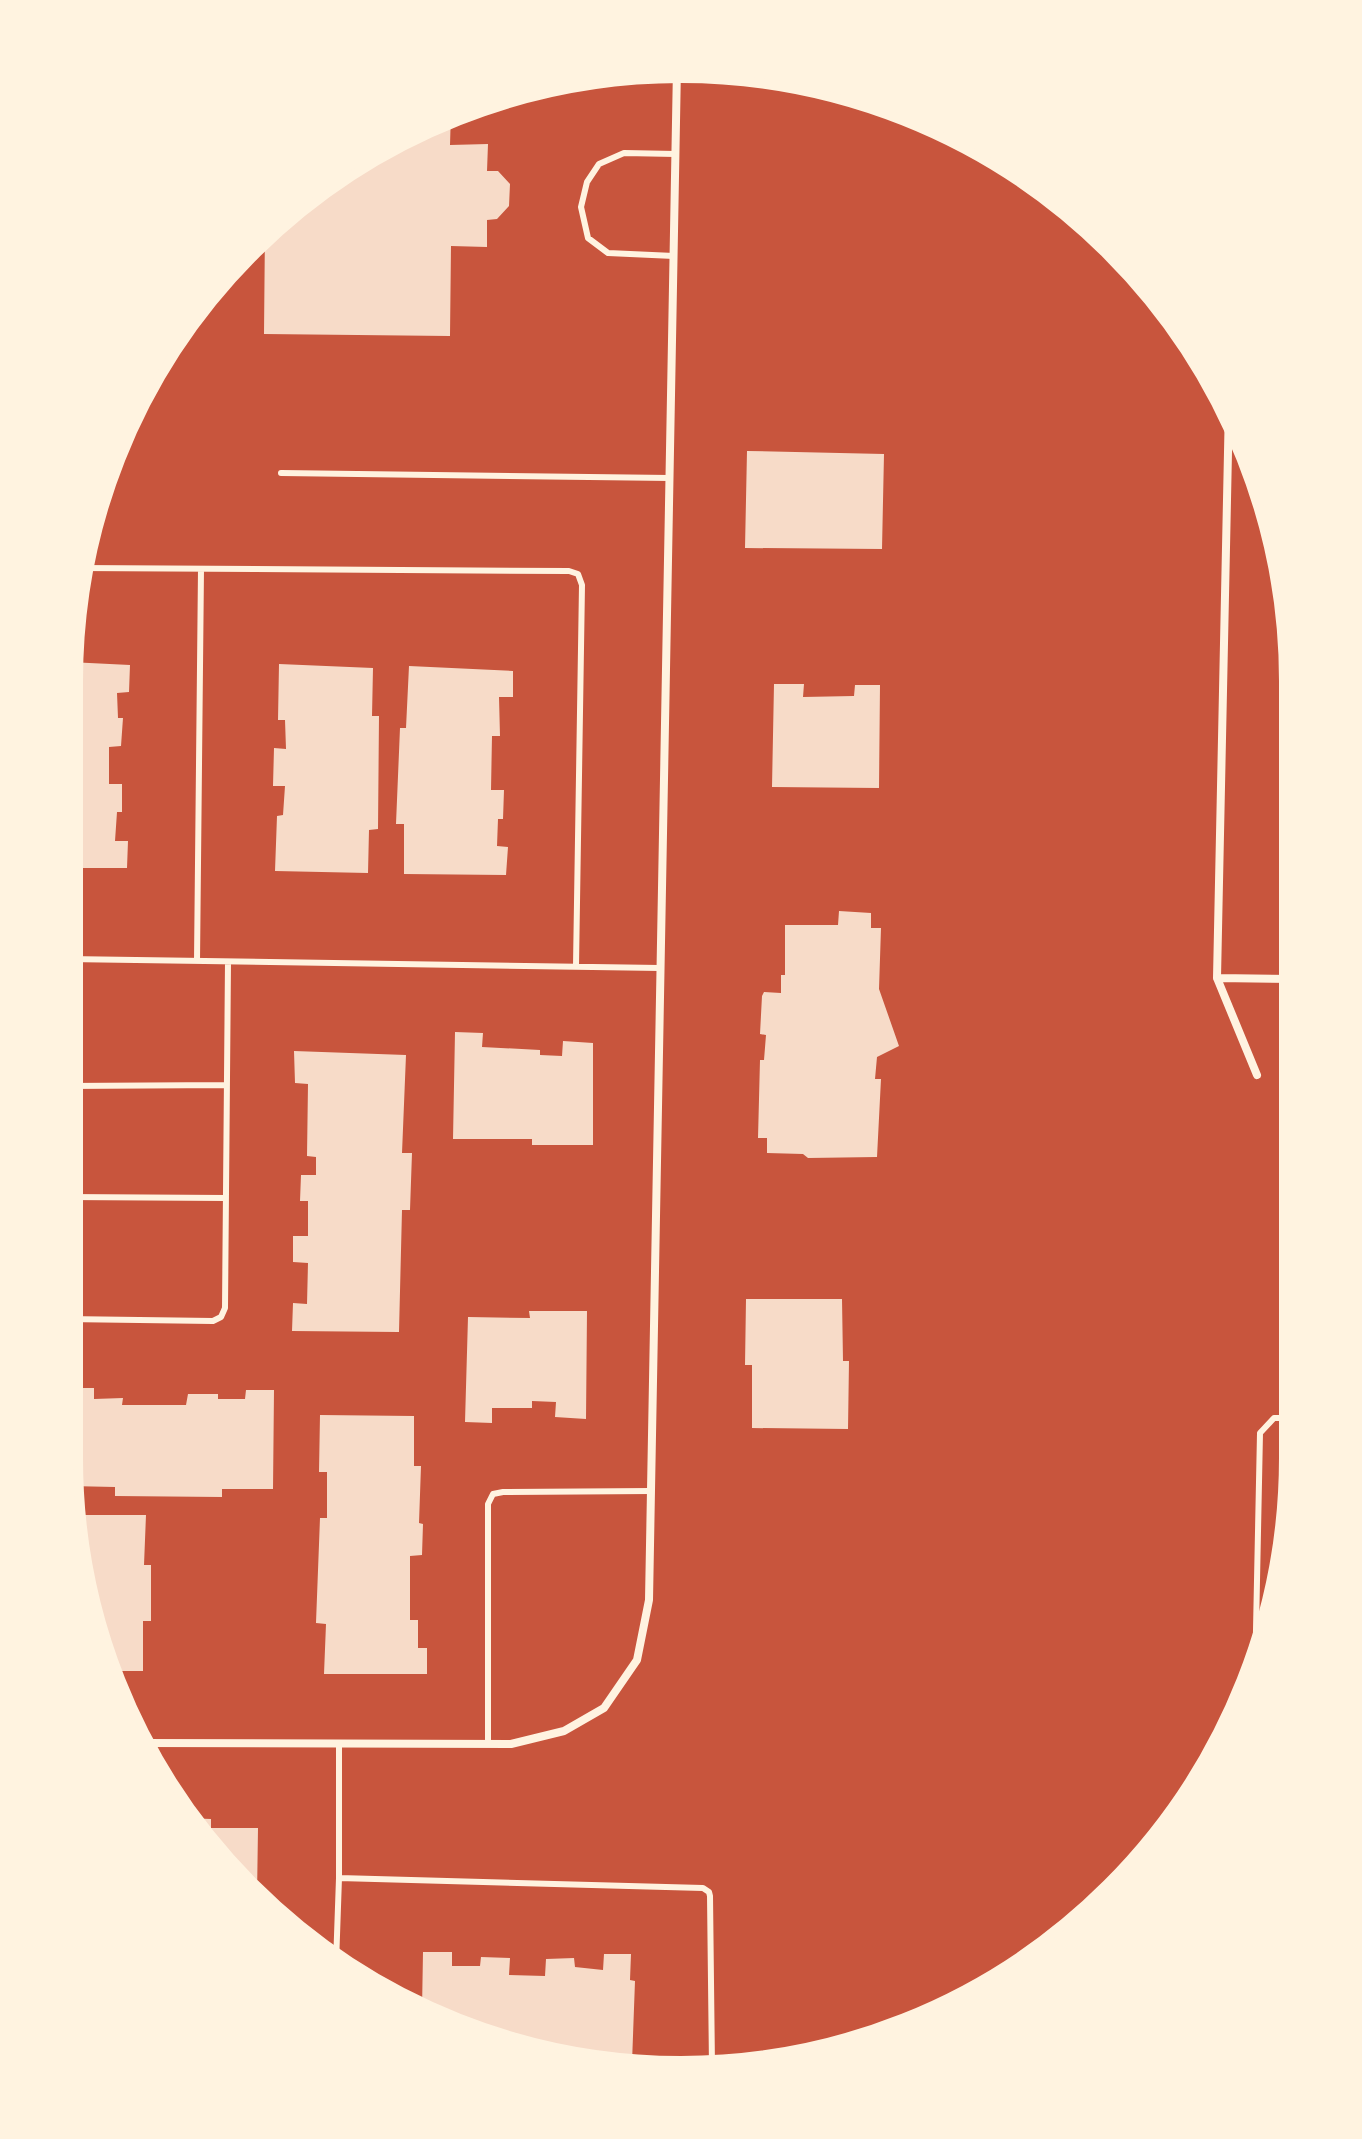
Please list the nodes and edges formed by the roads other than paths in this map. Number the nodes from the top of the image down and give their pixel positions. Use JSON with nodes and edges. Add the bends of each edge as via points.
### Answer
{"nodes":[{"id":1,"x":677,"y":78,"type":"edge"},
{"id":2,"x":676,"y":154,"type":"junction"},
{"id":3,"x":674,"y":256,"type":"junction"},
{"id":4,"x":1228,"y":429,"type":"edge"},
{"id":5,"x":281,"y":473,"type":"dead end"},
{"id":6,"x":670,"y":478,"type":"junction"},
{"id":7,"x":89,"y":568,"type":"edge"},
{"id":8,"x":201,"y":569,"type":"junction"},
{"id":9,"x":78,"y":959,"type":"edge"},
{"id":10,"x":197,"y":961,"type":"junction"},
{"id":11,"x":228,"y":962,"type":"junction"},
{"id":12,"x":576,"y":966,"type":"junction"},
{"id":13,"x":660,"y":968,"type":"junction"},
{"id":14,"x":1217,"y":978,"type":"junction"},
{"id":15,"x":1284,"y":979,"type":"edge"},
{"id":16,"x":1257,"y":1075,"type":"dead end"},
{"id":17,"x":227,"y":1085,"type":"junction"},
{"id":18,"x":78,"y":1086,"type":"edge"},
{"id":19,"x":78,"y":1197,"type":"edge"},
{"id":20,"x":226,"y":1198,"type":"junction"},
{"id":21,"x":78,"y":1319,"type":"edge"},
{"id":22,"x":1284,"y":1418,"type":"edge"},
{"id":23,"x":651,"y":1491,"type":"junction"},
{"id":24,"x":1256,"y":1639,"type":"edge"},
{"id":25,"x":150,"y":1743,"type":"edge"},
{"id":26,"x":339,"y":1743,"type":"junction"},
{"id":27,"x":488,"y":1744,"type":"junction"},
{"id":28,"x":339,"y":1878,"type":"junction"},
{"id":29,"x":336,"y":1952,"type":"edge"},
{"id":30,"x":712,"y":2060,"type":"edge"}],
"edges":[{"from":1,"to":2,"type":"street"},
{"from":2,"to":3,"type":"street"},
{"from":2,"to":3,"type":"lane","via":[[624,153],[599,164],[587,182],[581,207],[588,238],[608,253]]},
{"from":3,"to":6,"type":"street"},
{"from":4,"to":14,"type":"street"},
{"from":5,"to":6,"type":"lane"},
{"from":6,"to":13,"type":"street"},
{"from":7,"to":8,"type":"lane"},
{"from":8,"to":10,"type":"lane"},
{"from":8,"to":12,"type":"lane","via":[[578,574],[582,585]]},
{"from":9,"to":10,"type":"lane"},
{"from":10,"to":11,"type":"lane"},
{"from":11,"to":12,"type":"lane"},
{"from":11,"to":17,"type":"lane"},
{"from":12,"to":13,"type":"lane"},
{"from":13,"to":23,"type":"street"},
{"from":14,"to":15,"type":"street"},
{"from":14,"to":16,"type":"street"},
{"from":17,"to":18,"type":"lane"},
{"from":17,"to":20,"type":"lane"},
{"from":19,"to":20,"type":"lane"},
{"from":20,"to":21,"type":"lane","via":[[221,1317]]},
{"from":22,"to":24,"type":"lane","via":[[1274,1418],[1260,1433]]},
{"from":23,"to":27,"type":"street","via":[[649,1600],[637,1660],[604,1708],[564,1731]]},
{"from":23,"to":27,"type":"lane","via":[[493,1494],[488,1504]]},
{"from":25,"to":26,"type":"street"},
{"from":26,"to":27,"type":"street"},
{"from":26,"to":28,"type":"lane"},
{"from":28,"to":29,"type":"lane"},
{"from":28,"to":30,"type":"lane","via":[[703,1888],[710,1896]]}]}
